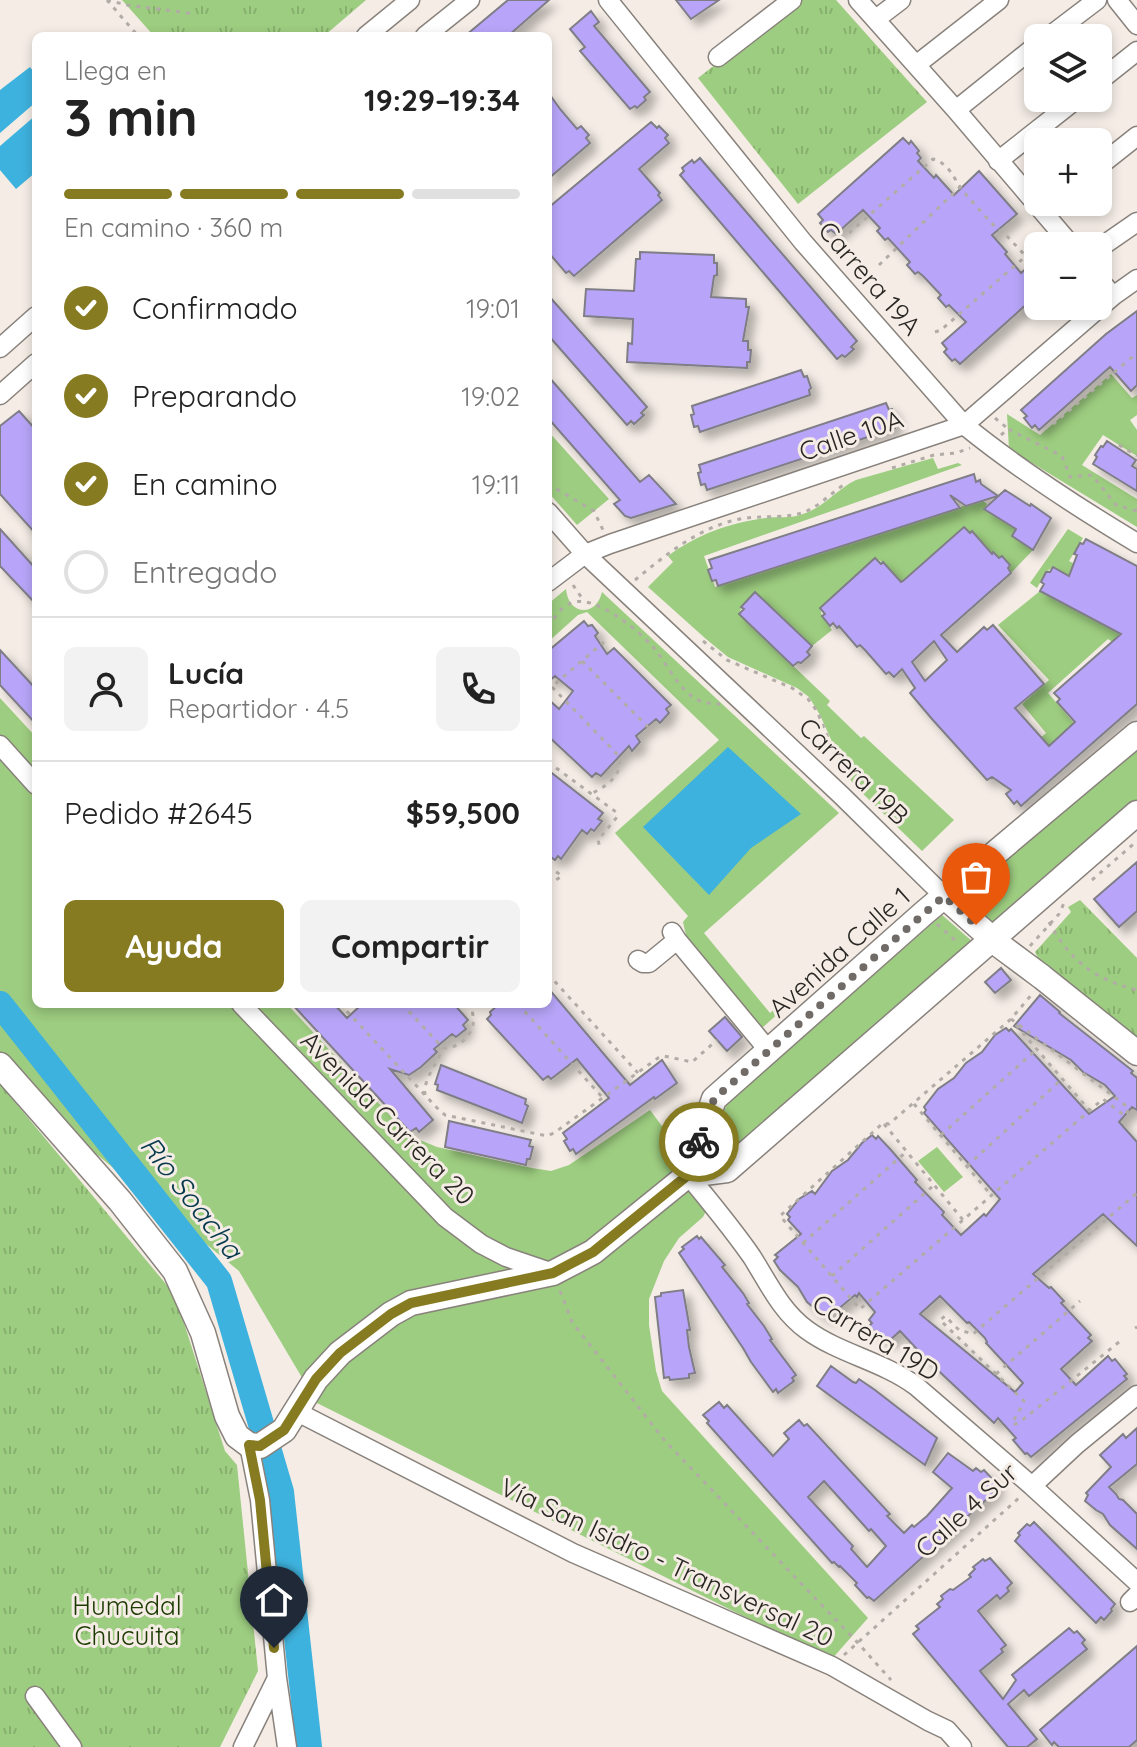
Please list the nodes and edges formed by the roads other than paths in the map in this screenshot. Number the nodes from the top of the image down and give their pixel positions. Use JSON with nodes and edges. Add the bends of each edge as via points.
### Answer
{"nodes":[{"id":1,"x":410,"y":0,"type":"edge"},
{"id":2,"x":470,"y":0,"type":"edge"},
{"id":3,"x":608,"y":0,"type":"edge"},
{"id":4,"x":792,"y":0,"type":"edge"},
{"id":5,"x":858,"y":0,"type":"edge"},
{"id":6,"x":901,"y":0,"type":"edge"},
{"id":7,"x":999,"y":0,"type":"edge"},
{"id":8,"x":1097,"y":0,"type":"edge"},
{"id":9,"x":1117,"y":0,"type":"edge"},
{"id":10,"x":876,"y":19,"type":"junction"},
{"id":11,"x":1065,"y":24,"type":"edge"},
{"id":12,"x":1137,"y":25,"type":"edge"},
{"id":13,"x":371,"y":32,"type":"edge"},
{"id":14,"x":430,"y":32,"type":"edge"},
{"id":15,"x":1137,"y":51,"type":"edge"},
{"id":16,"x":1024,"y":55,"type":"edge"},
{"id":17,"x":718,"y":57,"type":"dead end"},
{"id":18,"x":916,"y":65,"type":"junction"},
{"id":19,"x":1112,"y":71,"type":"edge"},
{"id":20,"x":956,"y":110,"type":"junction"},
{"id":21,"x":1060,"y":112,"type":"edge"},
{"id":22,"x":1137,"y":136,"type":"edge"},
{"id":23,"x":1112,"y":156,"type":"edge"},
{"id":24,"x":998,"y":161,"type":"junction"},
{"id":25,"x":1024,"y":185,"type":"edge"},
{"id":26,"x":1137,"y":222,"type":"edge"},
{"id":27,"x":1112,"y":239,"type":"edge"},
{"id":28,"x":1137,"y":279,"type":"edge"},
{"id":29,"x":1113,"y":296,"type":"joint"},
{"id":30,"x":32,"y":320,"type":"edge"},
{"id":31,"x":0,"y":348,"type":"edge"},
{"id":32,"x":32,"y":367,"type":"edge"},
{"id":33,"x":0,"y":395,"type":"edge"},
{"id":34,"x":964,"y":425,"type":"junction"},
{"id":35,"x":552,"y":517,"type":"edge"},
{"id":36,"x":1137,"y":543,"type":"edge"},
{"id":37,"x":585,"y":554,"type":"junction"},
{"id":38,"x":552,"y":579,"type":"edge"},
{"id":39,"x":1137,"y":734,"type":"edge"},
{"id":40,"x":0,"y":745,"type":"edge"},
{"id":41,"x":32,"y":781,"type":"edge"},
{"id":42,"x":1137,"y":813,"type":"edge"},
{"id":43,"x":944,"y":896,"type":"junction"},
{"id":44,"x":992,"y":939,"type":"junction"},
{"id":45,"x":638,"y":960,"type":"dead end"},
{"id":46,"x":245,"y":1008,"type":"edge"},
{"id":47,"x":769,"y":1051,"type":"junction"},
{"id":48,"x":1137,"y":1053,"type":"edge"},
{"id":49,"x":0,"y":1065,"type":"edge"},
{"id":50,"x":688,"y":1175,"type":"junction"},
{"id":51,"x":553,"y":1273,"type":"junction"},
{"id":52,"x":829,"y":1344,"type":"junction"},
{"id":53,"x":820,"y":1362,"type":"dead end"},
{"id":54,"x":1137,"y":1395,"type":"edge"},
{"id":55,"x":298,"y":1409,"type":"junction"},
{"id":56,"x":255,"y":1445,"type":"junction"},
{"id":57,"x":1032,"y":1486,"type":"junction"},
{"id":58,"x":1137,"y":1582,"type":"edge"},
{"id":59,"x":277,"y":1678,"type":"junction"},
{"id":60,"x":35,"y":1696,"type":"dead end"},
{"id":61,"x":72,"y":1747,"type":"edge"},
{"id":62,"x":243,"y":1747,"type":"edge"},
{"id":63,"x":287,"y":1747,"type":"edge"},
{"id":64,"x":962,"y":1747,"type":"edge"}],
"edges":[{"from":1,"to":13,"type":"street"},
{"from":2,"to":14,"type":"street"},
{"from":3,"to":34,"type":"street","name":"Carrera 19A","via":[[803,242]]},
{"from":4,"to":17,"type":"street"},
{"from":5,"to":10,"type":"street"},
{"from":6,"to":10,"type":"street"},
{"from":7,"to":18,"type":"street"},
{"from":8,"to":11,"type":"street"},
{"from":9,"to":12,"type":"street"},
{"from":10,"to":18,"type":"street"},
{"from":15,"to":19,"type":"street"},
{"from":16,"to":20,"type":"street"},
{"from":18,"to":20,"type":"street"},
{"from":20,"to":24,"type":"street"},
{"from":21,"to":24,"type":"street"},
{"from":22,"to":23,"type":"street"},
{"from":24,"to":25,"type":"street"},
{"from":26,"to":27,"type":"street"},
{"from":28,"to":29,"type":"street","name":"Calle 10A"},
{"from":29,"to":34,"type":"street","name":"Calle 10A"},
{"from":30,"to":31,"type":"street"},
{"from":32,"to":33,"type":"street"},
{"from":34,"to":36,"type":"street","name":"Carrera 19A"},
{"from":34,"to":37,"type":"street","name":"Calle 10A","via":[[689,508]]},
{"from":35,"to":37,"type":"street","name":"Carrera 19B"},
{"from":37,"to":38,"type":"street","name":"Calle 10A"},
{"from":37,"to":43,"type":"street","name":"Carrera 19B"},
{"from":39,"to":43,"type":"main road","name":"Avenida Calle 1"},
{"from":40,"to":41,"type":"street"},
{"from":42,"to":44,"type":"main road"},
{"from":43,"to":44,"type":"main road","name":"Carrera 19B"},
{"from":43,"to":47,"type":"main road","name":"Avenida Calle 1"},
{"from":44,"to":48,"type":"main road","name":"Carrera 19B","via":[[1038,983]]},
{"from":44,"to":50,"type":"main road","via":[[727,1170]]},
{"from":45,"to":47,"type":"street","via":[[649,963],[674,936],[725,1005]]},
{"from":46,"to":51,"type":"street","name":"Avenida Carrera 20","via":[[445,1217],[506,1257]]},
{"from":47,"to":50,"type":"main road","name":"Avenida Calle 1","via":[[714,1099]]},
{"from":49,"to":56,"type":"main road","via":[[175,1271],[203,1333],[227,1416],[237,1436]]},
{"from":50,"to":51,"type":"main road","via":[[593,1252]]},
{"from":50,"to":52,"type":"street","name":"Carrera 19D","via":[[788,1314]]},
{"from":51,"to":55,"type":"main road","via":[[411,1303],[340,1353]]},
{"from":52,"to":53,"type":"street"},
{"from":52,"to":57,"type":"street","name":"Carrera 19D","via":[[904,1378]]},
{"from":54,"to":57,"type":"street","name":"Calle 4 Sur","via":[[1084,1450]]},
{"from":55,"to":56,"type":"main road","via":[[284,1430]]},
{"from":55,"to":64,"type":"street","name":"Vía San Isidro - Transversal 20","via":[[573,1553],[832,1666],[947,1730]]},
{"from":56,"to":59,"type":"street"},
{"from":57,"to":58,"type":"street","name":"Carrera 19D"},
{"from":59,"to":62,"type":"street"},
{"from":59,"to":63,"type":"street"},
{"from":60,"to":61,"type":"street"}]}
